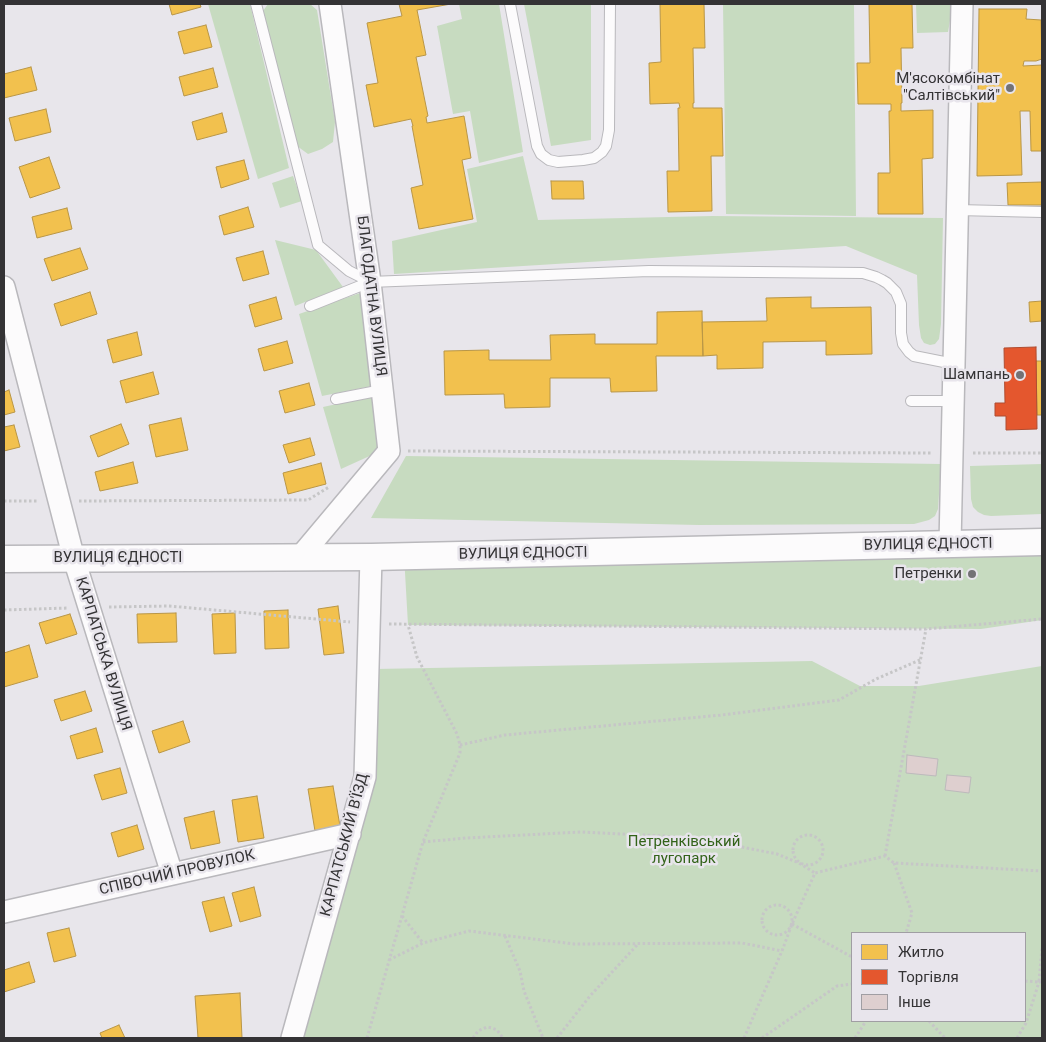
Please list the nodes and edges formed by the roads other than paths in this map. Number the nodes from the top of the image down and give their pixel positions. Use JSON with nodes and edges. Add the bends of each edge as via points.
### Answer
{"nodes":[{"id":1,"x":256,"y":4,"type":"edge"},
{"id":2,"x":330,"y":4,"type":"edge"},
{"id":3,"x":510,"y":4,"type":"edge"},
{"id":4,"x":610,"y":4,"type":"edge"},
{"id":5,"x":962,"y":4,"type":"edge"},
{"id":6,"x":957,"y":210,"type":"junction"},
{"id":7,"x":1042,"y":212,"type":"edge"},
{"id":8,"x":370,"y":282,"type":"junction"},
{"id":9,"x":4,"y":287,"type":"edge"},
{"id":10,"x":310,"y":306,"type":"dead end"},
{"id":11,"x":954,"y":364,"type":"junction"},
{"id":12,"x":382,"y":390,"type":"junction"},
{"id":13,"x":336,"y":399,"type":"dead end"},
{"id":14,"x":911,"y":401,"type":"dead end"},
{"id":15,"x":954,"y":401,"type":"junction"},
{"id":16,"x":1042,"y":542,"type":"edge"},
{"id":17,"x":950,"y":544,"type":"junction"},
{"id":18,"x":300,"y":557,"type":"junction"},
{"id":19,"x":371,"y":557,"type":"junction"},
{"id":20,"x":4,"y":559,"type":"edge"},
{"id":21,"x":74,"y":559,"type":"junction"},
{"id":22,"x":350,"y":834,"type":"junction"},
{"id":23,"x":172,"y":874,"type":"junction"},
{"id":24,"x":4,"y":912,"type":"edge"},
{"id":25,"x":292,"y":1038,"type":"edge"}],
"edges":[{"from":1,"to":8,"type":"lane","via":[[318,244],[349,271]]},
{"from":2,"to":8,"type":"street","name":"БЛАГОДАТНА ВУЛИЦЯ"},
{"from":3,"to":4,"type":"lane","via":[[537,146],[541,154],[558,162],[594,158],[606,146],[609,130]]},
{"from":5,"to":6,"type":"street"},
{"from":6,"to":7,"type":"lane"},
{"from":6,"to":11,"type":"street"},
{"from":8,"to":10,"type":"lane"},
{"from":8,"to":11,"type":"lane","via":[[650,271],[863,273],[888,283],[896,292],[901,304],[901,333],[908,352]]},
{"from":8,"to":12,"type":"street","name":"БЛАГОДАТНА ВУЛИЦЯ"},
{"from":9,"to":21,"type":"street","name":"КАРПАТСЬКА ВУЛИЦЯ"},
{"from":11,"to":15,"type":"street"},
{"from":12,"to":13,"type":"lane"},
{"from":12,"to":18,"type":"street","name":"БЛАГОДАТНА ВУЛИЦЯ","via":[[389,451]]},
{"from":14,"to":15,"type":"lane"},
{"from":15,"to":17,"type":"street"},
{"from":16,"to":17,"type":"street","name":"ВУЛИЦЯ ЄДНОСТІ"},
{"from":17,"to":19,"type":"street","name":"ВУЛИЦЯ ЄДНОСТІ"},
{"from":18,"to":19,"type":"street","name":"ВУЛИЦЯ ЄДНОСТІ"},
{"from":18,"to":21,"type":"street","name":"ВУЛИЦЯ ЄДНОСТІ"},
{"from":19,"to":22,"type":"street","name":"КАРПАТСЬКИЙ В'ЇЗД","via":[[365,777]]},
{"from":20,"to":21,"type":"street","name":"ВУЛИЦЯ ЄДНОСТІ"},
{"from":21,"to":23,"type":"street","name":"КАРПАТСЬКА ВУЛИЦЯ"},
{"from":22,"to":23,"type":"street","name":"СПІВОЧИЙ ПРОВУЛОК"},
{"from":22,"to":25,"type":"street","name":"КАРПАТСЬКИЙ В'ЇЗД"},
{"from":23,"to":24,"type":"street","name":"СПІВОЧИЙ ПРОВУЛОК"}]}
